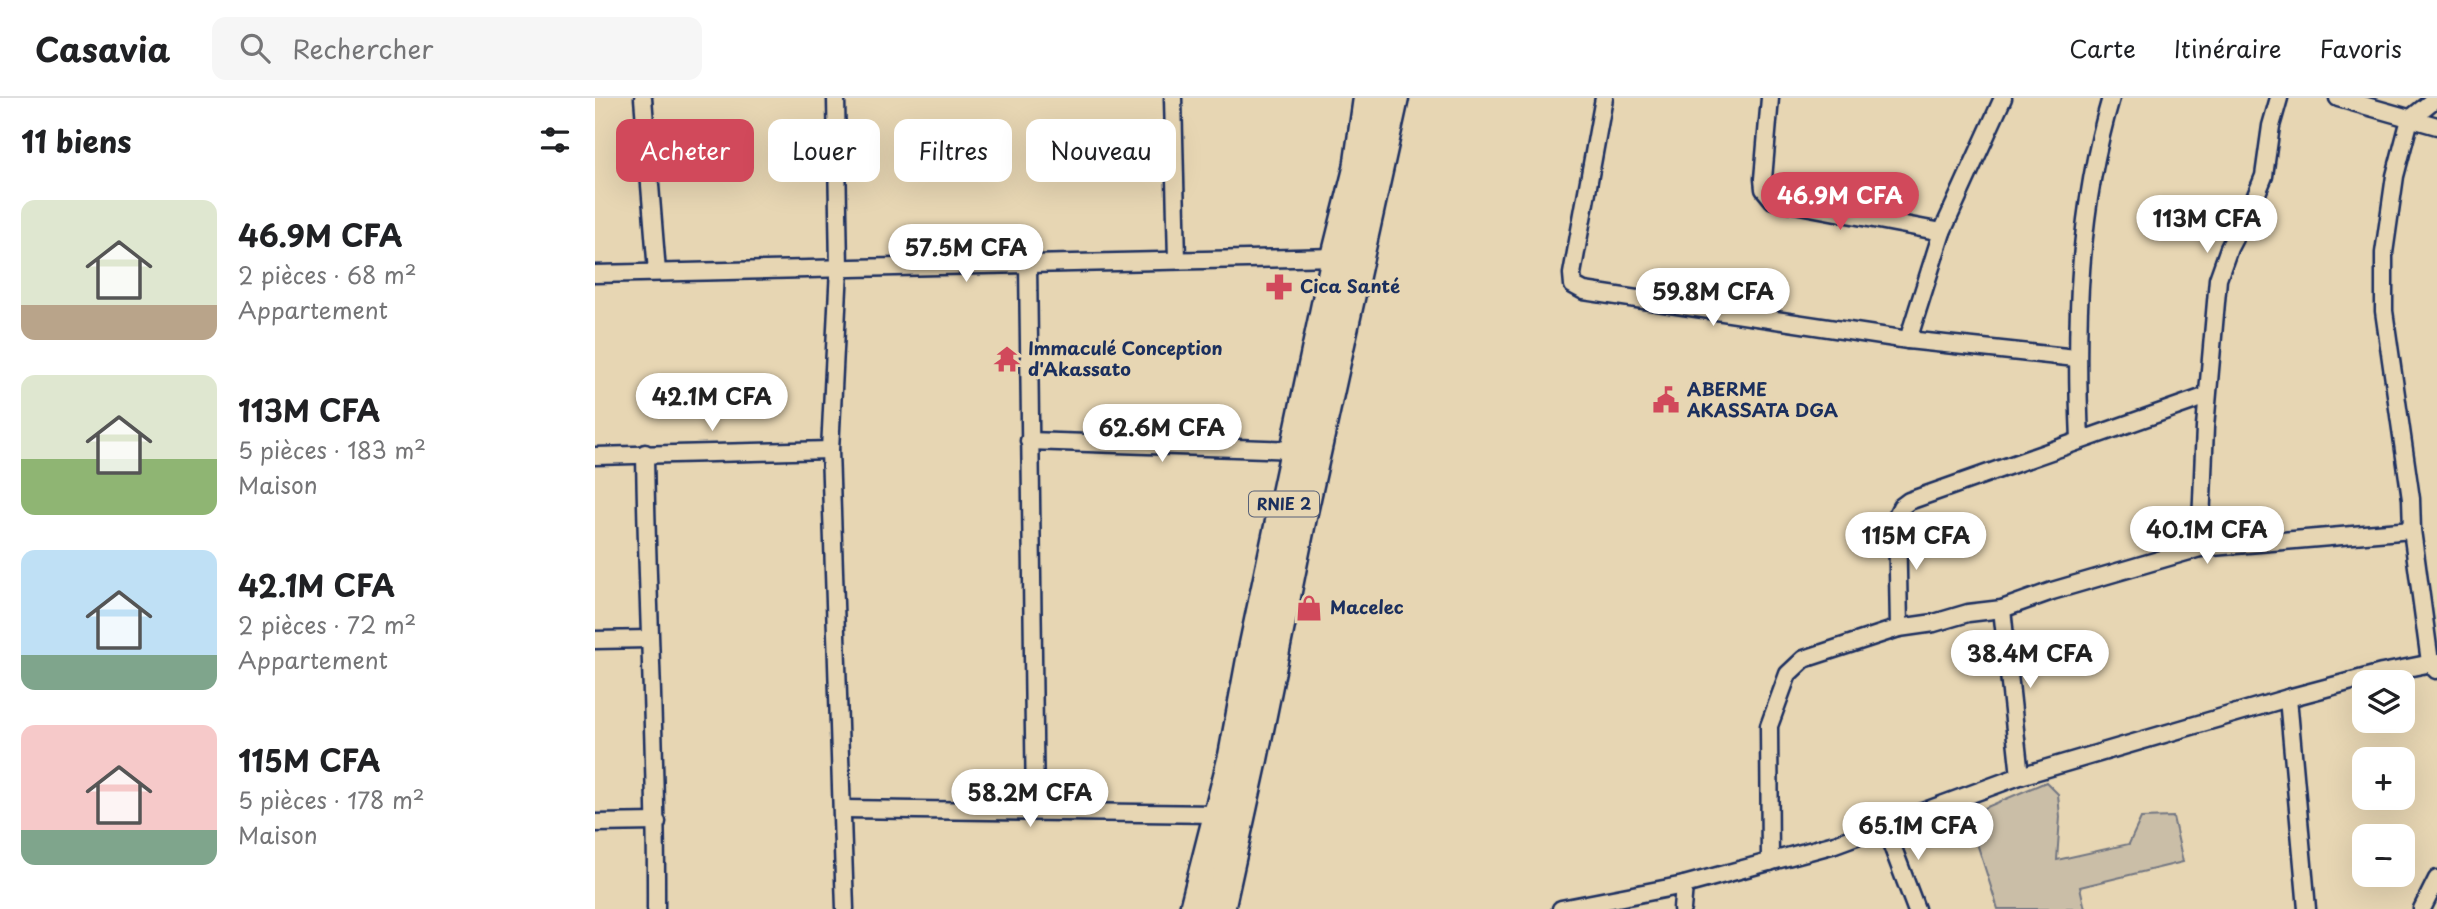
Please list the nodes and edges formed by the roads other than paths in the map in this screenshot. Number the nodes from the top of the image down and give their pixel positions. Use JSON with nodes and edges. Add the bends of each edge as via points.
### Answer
{"nodes":[{"id":1,"x":643,"y":98,"type":"edge"},
{"id":2,"x":836,"y":98,"type":"edge"},
{"id":3,"x":1173,"y":98,"type":"edge"},
{"id":4,"x":1368,"y":98,"type":"edge"},
{"id":5,"x":1394,"y":98,"type":"edge"},
{"id":6,"x":1604,"y":98,"type":"edge"},
{"id":7,"x":1770,"y":98,"type":"edge"},
{"id":8,"x":2003,"y":98,"type":"edge"},
{"id":9,"x":2111,"y":98,"type":"edge"},
{"id":10,"x":2280,"y":98,"type":"edge"},
{"id":11,"x":2338,"y":98,"type":"edge"},
{"id":12,"x":2436,"y":98,"type":"edge"},
{"id":13,"x":2410,"y":119,"type":"junction"},
{"id":14,"x":2437,"y":126,"type":"edge"},
{"id":15,"x":1942,"y":232,"type":"junction"},
{"id":16,"x":1336,"y":257,"type":"junction"},
{"id":17,"x":1177,"y":260,"type":"junction"},
{"id":18,"x":1028,"y":264,"type":"junction"},
{"id":19,"x":839,"y":268,"type":"junction"},
{"id":20,"x":656,"y":272,"type":"junction"},
{"id":21,"x":595,"y":274,"type":"edge"},
{"id":22,"x":1908,"y":340,"type":"junction"},
{"id":23,"x":2076,"y":358,"type":"junction"},
{"id":24,"x":2207,"y":396,"type":"junction"},
{"id":25,"x":2080,"y":440,"type":"junction"},
{"id":26,"x":1029,"y":441,"type":"junction"},
{"id":27,"x":830,"y":450,"type":"junction"},
{"id":28,"x":1296,"y":450,"type":"junction"},
{"id":29,"x":645,"y":453,"type":"junction"},
{"id":30,"x":595,"y":456,"type":"edge"},
{"id":31,"x":2412,"y":530,"type":"junction"},
{"id":32,"x":2200,"y":548,"type":"junction"},
{"id":33,"x":2002,"y":608,"type":"junction"},
{"id":34,"x":1899,"y":628,"type":"junction"},
{"id":35,"x":649,"y":639,"type":"junction"},
{"id":36,"x":595,"y":640,"type":"edge"},
{"id":37,"x":2435,"y":665,"type":"edge"},
{"id":38,"x":2288,"y":698,"type":"junction"},
{"id":39,"x":2021,"y":776,"type":"junction"},
{"id":40,"x":843,"y":809,"type":"junction"},
{"id":41,"x":1035,"y":811,"type":"junction"},
{"id":42,"x":1217,"y":814,"type":"junction"},
{"id":43,"x":657,"y":822,"type":"junction"},
{"id":44,"x":595,"y":823,"type":"edge"},
{"id":45,"x":1885,"y":827,"type":"junction"},
{"id":46,"x":1770,"y":862,"type":"junction"},
{"id":47,"x":2437,"y":879,"type":"edge"},
{"id":48,"x":1684,"y":885,"type":"junction"},
{"id":49,"x":656,"y":909,"type":"edge"},
{"id":50,"x":845,"y":909,"type":"edge"},
{"id":51,"x":1194,"y":909,"type":"edge"},
{"id":52,"x":1220,"y":909,"type":"edge"},
{"id":53,"x":1561,"y":909,"type":"edge"},
{"id":54,"x":1682,"y":909,"type":"edge"},
{"id":55,"x":1916,"y":909,"type":"edge"},
{"id":56,"x":2307,"y":909,"type":"edge"},
{"id":57,"x":2422,"y":909,"type":"edge"}],
"edges":[{"from":1,"to":20,"type":"street"},
{"from":2,"to":19,"type":"street"},
{"from":3,"to":17,"type":"street"},
{"from":4,"to":16,"type":"highway","name":"RNIE 2","number":"RNIE 2","via":[[1358,169]]},
{"from":5,"to":52,"type":"highway","name":"RNIE 2","number":"RNIE 2"},
{"from":6,"to":22,"type":"street","via":[[1573,285],[1584,291]]},
{"from":7,"to":15,"type":"street","via":[[1763,178],[1764,189],[1773,200]]},
{"from":8,"to":15,"type":"street"},
{"from":9,"to":23,"type":"street","via":[[2098,141],[2083,235]]},
{"from":10,"to":24,"type":"street","via":[[2264,176],[2218,279]]},
{"from":11,"to":13,"type":"street"},
{"from":12,"to":13,"type":"street"},
{"from":13,"to":14,"type":"street"},
{"from":13,"to":31,"type":"street","via":[[2395,176],[2384,253],[2384,311]]},
{"from":15,"to":22,"type":"street"},
{"from":16,"to":17,"type":"street"},
{"from":16,"to":28,"type":"highway","name":"RNIE 2","number":"RNIE 2"},
{"from":17,"to":18,"type":"street"},
{"from":18,"to":19,"type":"street"},
{"from":18,"to":26,"type":"street"},
{"from":19,"to":20,"type":"street"},
{"from":19,"to":27,"type":"street"},
{"from":20,"to":21,"type":"street"},
{"from":22,"to":23,"type":"street"},
{"from":23,"to":25,"type":"street"},
{"from":24,"to":25,"type":"street"},
{"from":24,"to":32,"type":"street"},
{"from":25,"to":34,"type":"street","via":[[1901,507],[1896,515]]},
{"from":26,"to":28,"type":"street"},
{"from":26,"to":41,"type":"street"},
{"from":27,"to":29,"type":"street"},
{"from":27,"to":40,"type":"street"},
{"from":28,"to":42,"type":"highway","name":"RNIE 2","number":"RNIE 2"},
{"from":29,"to":30,"type":"street"},
{"from":29,"to":35,"type":"street"},
{"from":31,"to":32,"type":"street"},
{"from":31,"to":37,"type":"street"},
{"from":32,"to":33,"type":"street"},
{"from":33,"to":34,"type":"street"},
{"from":33,"to":39,"type":"street"},
{"from":34,"to":46,"type":"street","via":[[1804,659],[1788,674],[1769,726]]},
{"from":35,"to":36,"type":"street"},
{"from":35,"to":43,"type":"street"},
{"from":37,"to":38,"type":"street"},
{"from":38,"to":39,"type":"street"},
{"from":38,"to":56,"type":"street"},
{"from":39,"to":45,"type":"street"},
{"from":40,"to":41,"type":"street"},
{"from":40,"to":50,"type":"street"},
{"from":41,"to":42,"type":"street"},
{"from":42,"to":51,"type":"highway","name":"RNIE 2","number":"RNIE 2"},
{"from":43,"to":44,"type":"street"},
{"from":43,"to":49,"type":"street"},
{"from":45,"to":46,"type":"street"},
{"from":45,"to":55,"type":"street"},
{"from":46,"to":48,"type":"street"},
{"from":47,"to":57,"type":"street"},
{"from":48,"to":53,"type":"street"},
{"from":48,"to":54,"type":"street"}]}
